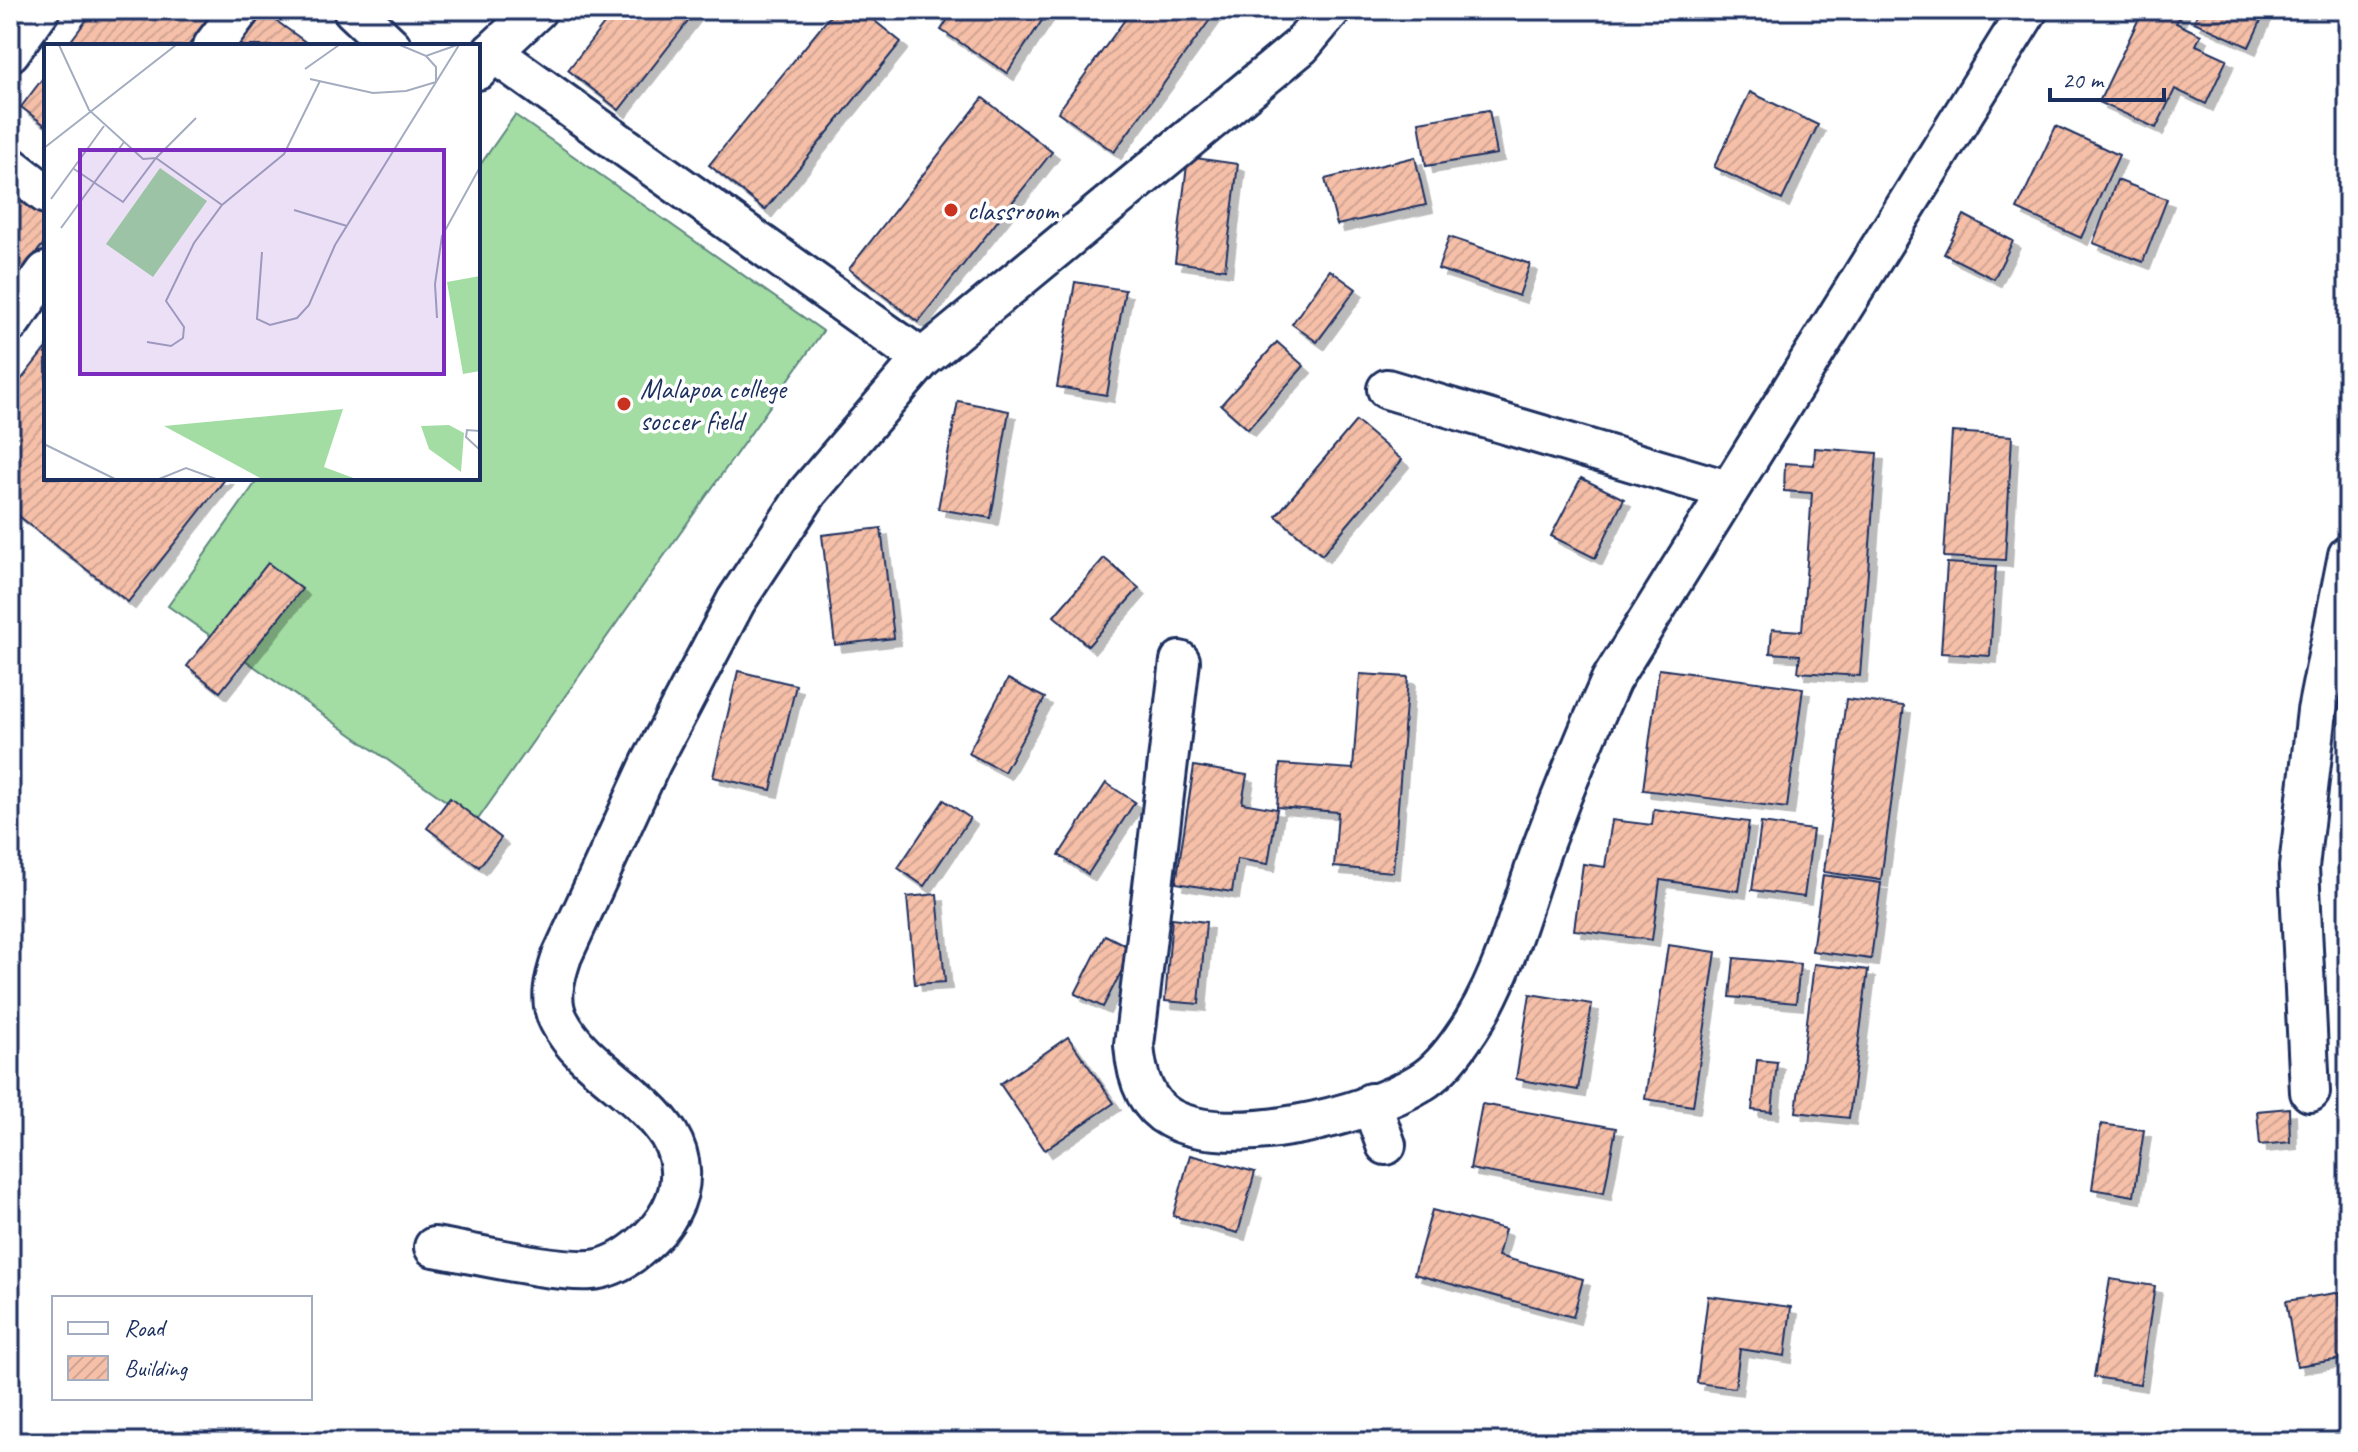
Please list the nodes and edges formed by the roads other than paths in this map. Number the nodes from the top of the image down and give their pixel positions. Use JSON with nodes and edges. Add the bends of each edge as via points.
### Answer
{"nodes":[{"id":1,"x":40,"y":10,"type":"edge"},
{"id":2,"x":240,"y":10,"type":"edge"},
{"id":3,"x":353,"y":10,"type":"edge"},
{"id":4,"x":537,"y":10,"type":"edge"},
{"id":5,"x":1331,"y":10,"type":"edge"},
{"id":6,"x":2028,"y":10,"type":"edge"},
{"id":7,"x":214,"y":44,"type":"edge"},
{"id":8,"x":389,"y":44,"type":"edge"},
{"id":9,"x":10,"y":52,"type":"edge"},
{"id":10,"x":483,"y":59,"type":"edge"},
{"id":11,"x":10,"y":166,"type":"edge"},
{"id":12,"x":44,"y":192,"type":"edge"},
{"id":13,"x":44,"y":275,"type":"edge"},
{"id":14,"x":10,"y":323,"type":"edge"},
{"id":15,"x":922,"y":359,"type":"junction"},
{"id":16,"x":1387,"y":389,"type":"dead end"},
{"id":17,"x":1727,"y":490,"type":"junction"},
{"id":18,"x":2348,"y":555,"type":"edge"},
{"id":19,"x":1180,"y":661,"type":"dead end"},
{"id":20,"x":2310,"y":1092,"type":"dead end"},
{"id":21,"x":1371,"y":1103,"type":"junction"},
{"id":22,"x":1386,"y":1145,"type":"dead end"},
{"id":23,"x":434,"y":1247,"type":"dead end"}],
"edges":[{"from":1,"to":9,"type":"street"},
{"from":2,"to":7,"type":"street"},
{"from":3,"to":8,"type":"street"},
{"from":4,"to":10,"type":"street"},
{"from":5,"to":15,"type":"street","via":[[1301,46]]},
{"from":6,"to":17,"type":"street"},
{"from":10,"to":15,"type":"street"},
{"from":11,"to":12,"type":"street"},
{"from":13,"to":14,"type":"street"},
{"from":15,"to":23,"type":"street","via":[[808,492],[736,601],[651,763],[554,980],[557,1018],[570,1039],[662,1125],[675,1148],[681,1179],[666,1221],[620,1260],[592,1270]]},
{"from":16,"to":17,"type":"street"},
{"from":17,"to":21,"type":"street","via":[[1611,680],[1577,755],[1508,950],[1464,1037],[1425,1080]]},
{"from":18,"to":20,"type":"street","via":[[2317,711],[2299,867]]},
{"from":19,"to":21,"type":"street","via":[[1136,1021],[1136,1070],[1149,1097],[1167,1117],[1195,1128],[1230,1132],[1308,1122]]},
{"from":21,"to":22,"type":"street"}]}
